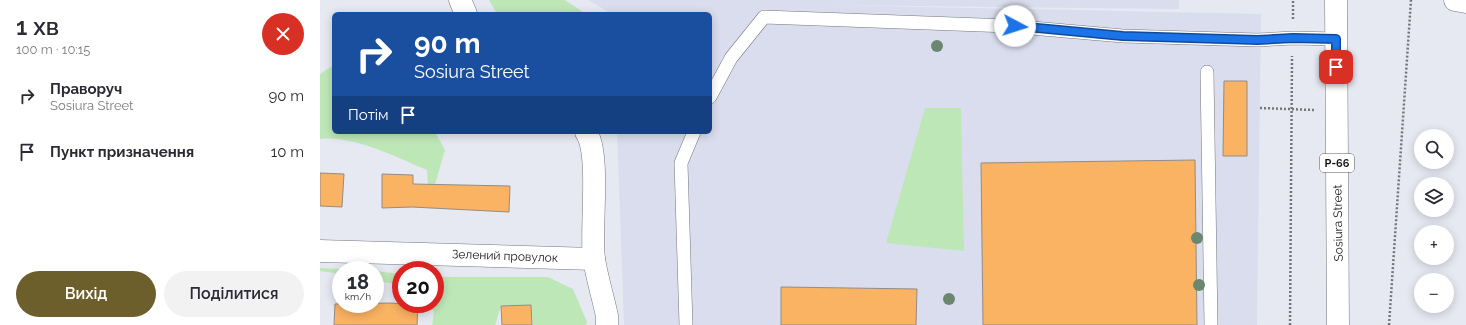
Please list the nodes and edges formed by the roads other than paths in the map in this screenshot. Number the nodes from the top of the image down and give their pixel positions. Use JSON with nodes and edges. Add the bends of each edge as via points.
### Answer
{"nodes":[{"id":1,"x":460,"y":0,"type":"edge"},
{"id":2,"x":1336,"y":0,"type":"edge"},
{"id":3,"x":1455,"y":0,"type":"edge"},
{"id":4,"x":1466,"y":2,"type":"edge"},
{"id":5,"x":465,"y":12,"type":"edge"},
{"id":6,"x":1336,"y":39,"type":"junction"},
{"id":7,"x":1207,"y":72,"type":"dead end"},
{"id":8,"x":712,"y":93,"type":"edge"},
{"id":9,"x":587,"y":134,"type":"edge"},
{"id":10,"x":693,"y":134,"type":"edge"},
{"id":11,"x":320,"y":251,"type":"edge"},
{"id":12,"x":594,"y":259,"type":"junction"},
{"id":13,"x":607,"y":325,"type":"edge"},
{"id":14,"x":686,"y":325,"type":"edge"},
{"id":15,"x":1210,"y":325,"type":"edge"},
{"id":16,"x":1338,"y":325,"type":"edge"}],
"edges":[{"from":1,"to":5,"type":"street"},
{"from":2,"to":6,"type":"street","name":"Sosiura Street","number":"Р-66"},
{"from":3,"to":4,"type":"street"},
{"from":6,"to":8,"type":"lane","via":[[1258,40],[1123,36],[1009,26],[764,17],[731,58]]},
{"from":6,"to":16,"type":"street","name":"Sosiura Street","number":"Р-66"},
{"from":7,"to":15,"type":"lane"},
{"from":9,"to":12,"type":"street","via":[[593,160]]},
{"from":10,"to":14,"type":"lane","via":[[681,163]]},
{"from":11,"to":12,"type":"street","name":"Зелений провулок"},
{"from":12,"to":13,"type":"street","via":[[608,316]]}]}
